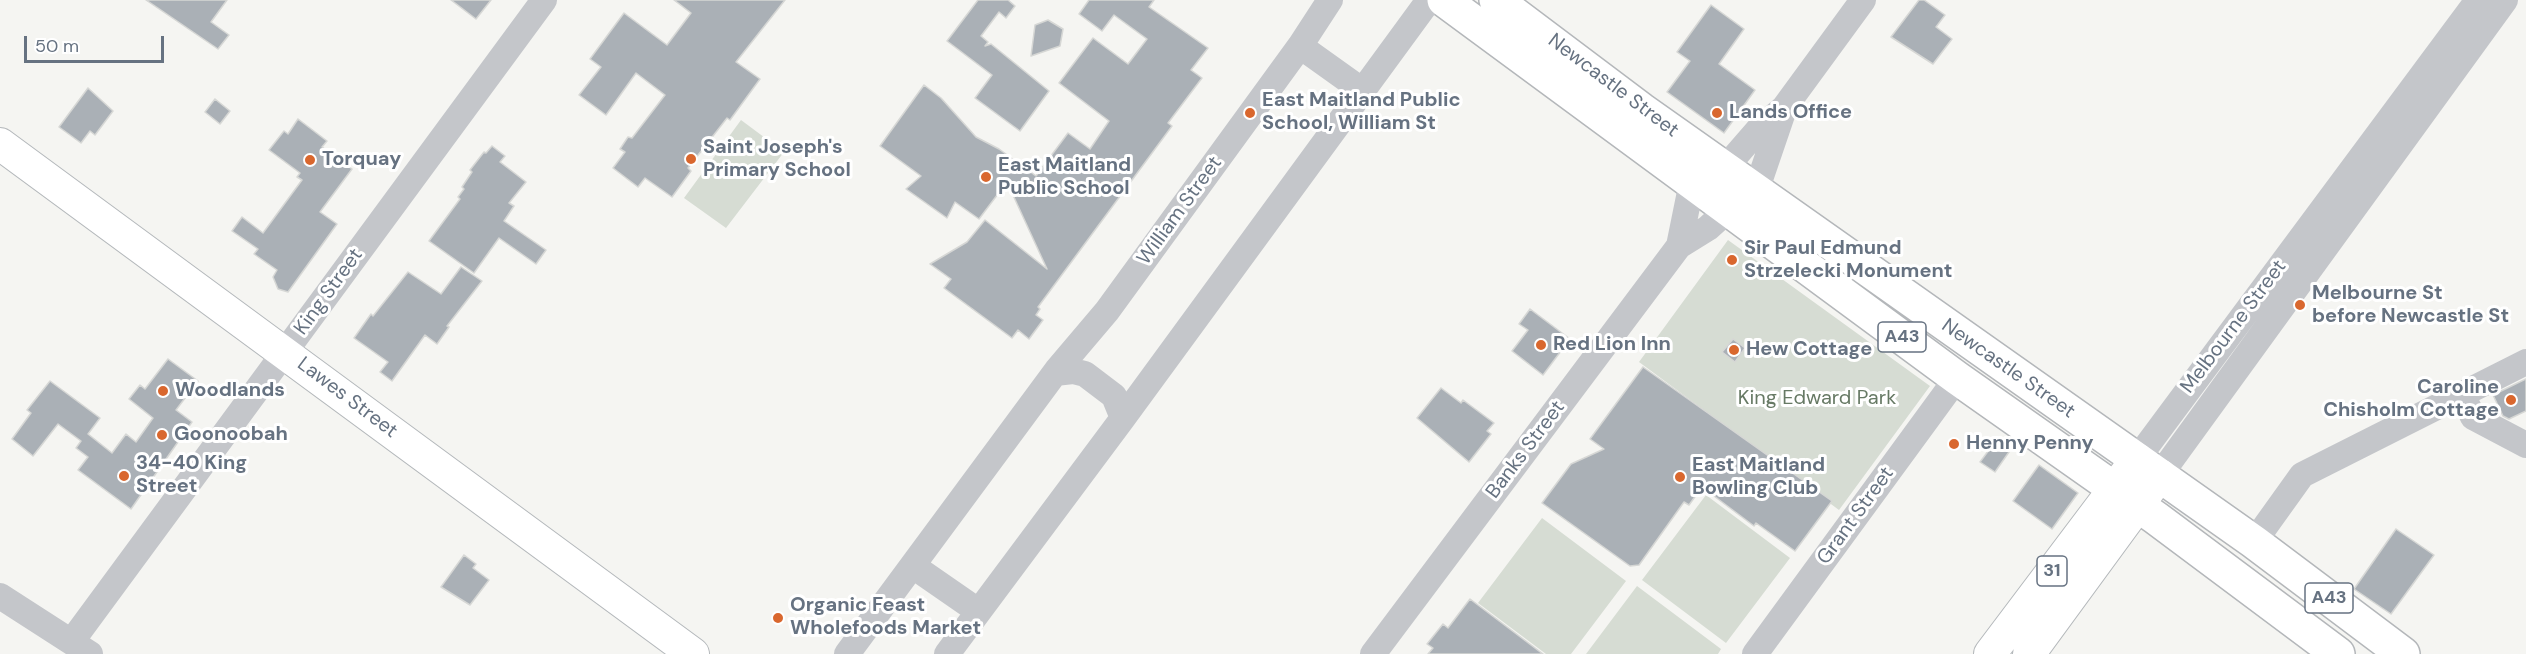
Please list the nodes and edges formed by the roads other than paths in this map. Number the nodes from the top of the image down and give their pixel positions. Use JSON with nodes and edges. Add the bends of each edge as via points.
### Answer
{"nodes":[{"id":1,"x":544,"y":0,"type":"edge"},
{"id":2,"x":1330,"y":0,"type":"edge"},
{"id":3,"x":1429,"y":0,"type":"edge"},
{"id":4,"x":1444,"y":0,"type":"edge"},
{"id":5,"x":1496,"y":0,"type":"edge"},
{"id":6,"x":1863,"y":0,"type":"edge"},
{"id":7,"x":2478,"y":0,"type":"edge"},
{"id":8,"x":2505,"y":0,"type":"edge"},
{"id":9,"x":1300,"y":46,"type":"junction"},
{"id":10,"x":1363,"y":91,"type":"junction"},
{"id":11,"x":1784,"y":108,"type":"junction"},
{"id":12,"x":0,"y":144,"type":"edge"},
{"id":13,"x":1725,"y":168,"type":"junction"},
{"id":14,"x":1692,"y":182,"type":"junction"},
{"id":15,"x":1756,"y":191,"type":"junction"},
{"id":16,"x":1729,"y":209,"type":"junction"},
{"id":17,"x":1679,"y":246,"type":"junction"},
{"id":18,"x":285,"y":352,"type":"junction"},
{"id":19,"x":2526,"y":362,"type":"edge"},
{"id":20,"x":1055,"y":373,"type":"junction"},
{"id":21,"x":1957,"y":378,"type":"junction"},
{"id":22,"x":2462,"y":394,"type":"junction"},
{"id":23,"x":1123,"y":418,"type":"junction"},
{"id":24,"x":2526,"y":445,"type":"edge"},
{"id":25,"x":2148,"y":467,"type":"junction"},
{"id":26,"x":2126,"y":497,"type":"junction"},
{"id":27,"x":2254,"y":542,"type":"junction"},
{"id":28,"x":913,"y":566,"type":"junction"},
{"id":29,"x":0,"y":596,"type":"edge"},
{"id":30,"x":978,"y":611,"type":"junction"},
{"id":31,"x":81,"y":648,"type":"edge"},
{"id":32,"x":693,"y":654,"type":"edge"},
{"id":33,"x":847,"y":654,"type":"edge"},
{"id":34,"x":947,"y":654,"type":"edge"},
{"id":35,"x":1374,"y":654,"type":"edge"},
{"id":36,"x":1755,"y":654,"type":"edge"},
{"id":37,"x":1990,"y":654,"type":"edge"},
{"id":38,"x":2030,"y":654,"type":"edge"},
{"id":39,"x":2338,"y":654,"type":"edge"},
{"id":40,"x":2403,"y":654,"type":"edge"}],
"edges":[{"from":1,"to":18,"type":"street","name":"King Street"},
{"from":2,"to":9,"type":"street","name":"William Street"},
{"from":3,"to":10,"type":"street"},
{"from":4,"to":14,"type":"highway","name":"Newcastle Street","number":"A43"},
{"from":5,"to":13,"type":"highway","name":"Newcastle Street","number":"A43"},
{"from":6,"to":11,"type":"street"},
{"from":7,"to":25,"type":"street","name":"Melbourne Street"},
{"from":8,"to":25,"type":"street","name":"Melbourne Street"},
{"from":9,"to":10,"type":"street"},
{"from":9,"to":20,"type":"street","name":"William Street","via":[[1107,310]]},
{"from":10,"to":23,"type":"street"},
{"from":11,"to":13,"type":"street","via":[[1758,130]]},
{"from":11,"to":15,"type":"street"},
{"from":12,"to":18,"type":"main road","name":"Lawes Street"},
{"from":13,"to":15,"type":"highway","name":"Newcastle Street","number":"A43"},
{"from":13,"to":16,"type":"highway"},
{"from":14,"to":16,"type":"highway","name":"Newcastle Street","number":"A43"},
{"from":14,"to":17,"type":"street","name":"Banks Street"},
{"from":15,"to":25,"type":"highway","name":"Newcastle Street","number":"A43"},
{"from":16,"to":17,"type":"street","name":"Banks Street"},
{"from":16,"to":21,"type":"highway","name":"Newcastle Street","number":"A43"},
{"from":17,"to":35,"type":"street","name":"Banks Street"},
{"from":18,"to":31,"type":"street","name":"King Street"},
{"from":18,"to":32,"type":"main road","name":"Lawes Street"},
{"from":19,"to":22,"type":"street"},
{"from":20,"to":23,"type":"street","via":[[1085,374],[1114,396]]},
{"from":20,"to":28,"type":"street","name":"William Street"},
{"from":21,"to":26,"type":"highway","name":"Newcastle Street","number":"A43"},
{"from":21,"to":36,"type":"street","name":"Grant Street"},
{"from":22,"to":24,"type":"street","via":[[2473,417]]},
{"from":22,"to":27,"type":"street","via":[[2301,476]]},
{"from":23,"to":30,"type":"street"},
{"from":25,"to":26,"type":"main road","name":"Melbourne Street"},
{"from":25,"to":27,"type":"highway","name":"Newcastle Street","number":"A43"},
{"from":26,"to":37,"type":"main road","name":"Melbourne Street","number":"31"},
{"from":26,"to":38,"type":"main road","name":"Melbourne Street","number":"31"},
{"from":26,"to":39,"type":"highway","name":"Newcastle Street","number":"A43"},
{"from":27,"to":40,"type":"highway","name":"Newcastle Street","number":"A43"},
{"from":28,"to":30,"type":"street"},
{"from":28,"to":33,"type":"street","name":"William Street"},
{"from":29,"to":31,"type":"street"},
{"from":30,"to":34,"type":"street"}]}
